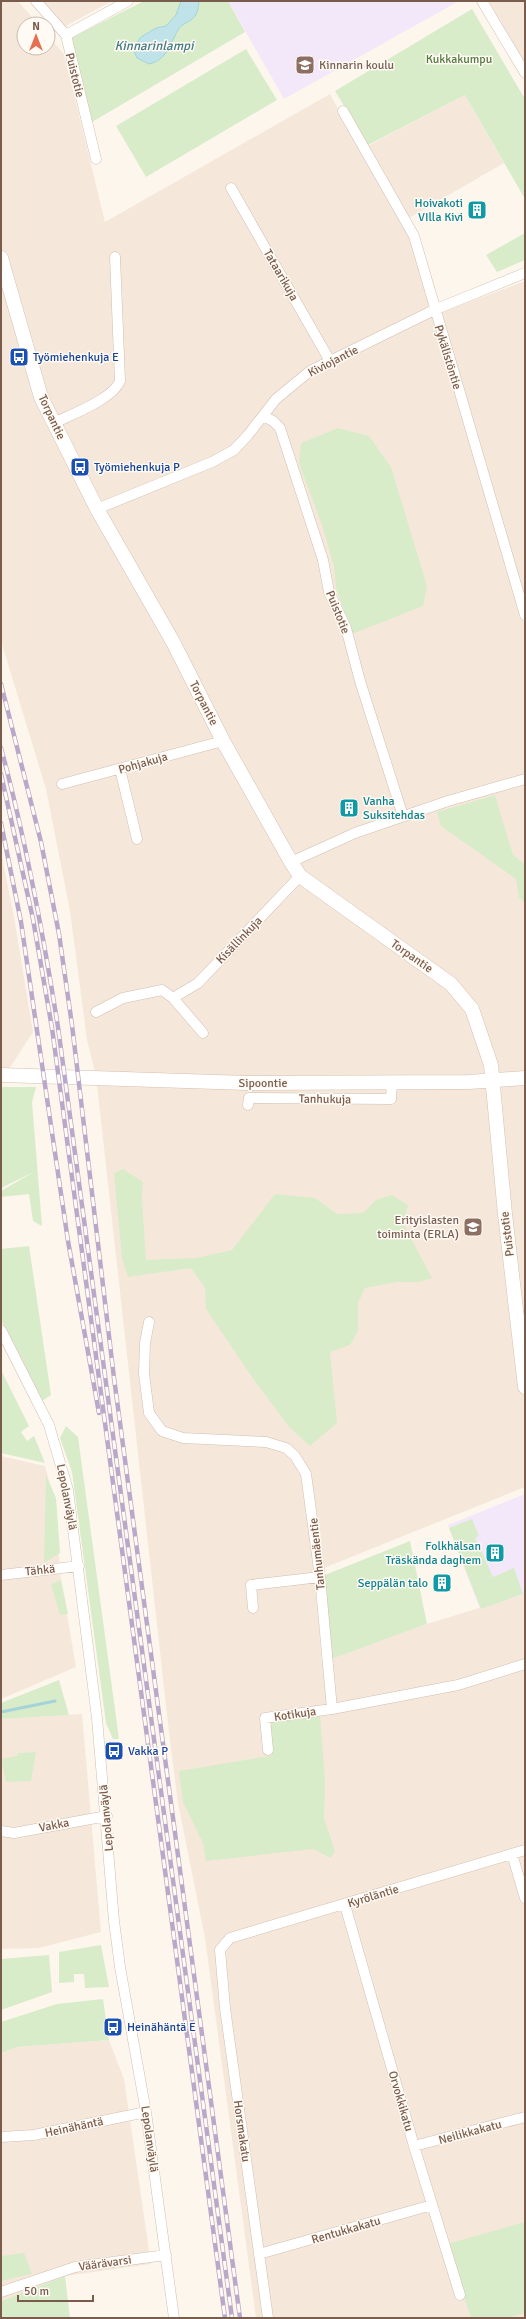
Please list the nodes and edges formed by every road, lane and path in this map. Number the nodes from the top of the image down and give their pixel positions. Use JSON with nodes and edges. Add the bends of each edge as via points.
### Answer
{"nodes":[{"id":1,"x":36,"y":1,"type":"edge"},
{"id":2,"x":128,"y":1,"type":"edge"},
{"id":3,"x":482,"y":1,"type":"edge"},
{"id":4,"x":66,"y":35,"type":"junction"},
{"id":5,"x":525,"y":73,"type":"edge"},
{"id":6,"x":343,"y":111,"type":"dead end"},
{"id":7,"x":96,"y":159,"type":"dead end"},
{"id":8,"x":231,"y":188,"type":"dead end"},
{"id":9,"x":115,"y":257,"type":"dead end"},
{"id":10,"x":1,"y":258,"type":"edge"},
{"id":11,"x":525,"y":273,"type":"edge"},
{"id":12,"x":434,"y":310,"type":"junction"},
{"id":13,"x":330,"y":361,"type":"junction"},
{"id":14,"x":263,"y":416,"type":"junction"},
{"id":15,"x":54,"y":424,"type":"junction"},
{"id":16,"x":97,"y":509,"type":"junction"},
{"id":17,"x":525,"y":615,"type":"edge"},
{"id":18,"x":223,"y":741,"type":"junction"},
{"id":19,"x":120,"y":769,"type":"junction"},
{"id":20,"x":525,"y":779,"type":"edge"},
{"id":21,"x":62,"y":784,"type":"dead end"},
{"id":22,"x":403,"y":816,"type":"junction"},
{"id":23,"x":137,"y":839,"type":"dead end"},
{"id":24,"x":291,"y":862,"type":"junction"},
{"id":25,"x":300,"y":876,"type":"junction"},
{"id":26,"x":173,"y":998,"type":"junction"},
{"id":27,"x":96,"y":1012,"type":"dead end"},
{"id":28,"x":203,"y":1033,"type":"dead end"},
{"id":29,"x":1,"y":1075,"type":"edge"},
{"id":30,"x":525,"y":1078,"type":"edge"},
{"id":31,"x":492,"y":1081,"type":"junction"},
{"id":32,"x":392,"y":1082,"type":"junction"},
{"id":33,"x":248,"y":1105,"type":"dead end"},
{"id":34,"x":149,"y":1322,"type":"dead end"},
{"id":35,"x":1,"y":1330,"type":"edge"},
{"id":36,"x":525,"y":1388,"type":"edge"},
{"id":37,"x":79,"y":1566,"type":"junction"},
{"id":38,"x":1,"y":1575,"type":"edge"},
{"id":39,"x":320,"y":1577,"type":"junction"},
{"id":40,"x":253,"y":1608,"type":"dead end"},
{"id":41,"x":525,"y":1664,"type":"edge"},
{"id":42,"x":332,"y":1709,"type":"junction"},
{"id":43,"x":268,"y":1750,"type":"dead end"},
{"id":44,"x":107,"y":1816,"type":"junction"},
{"id":45,"x":1,"y":1831,"type":"edge"},
{"id":46,"x":525,"y":1850,"type":"edge"},
{"id":47,"x":512,"y":1854,"type":"junction"},
{"id":48,"x":525,"y":1898,"type":"edge"},
{"id":49,"x":345,"y":1905,"type":"junction"},
{"id":50,"x":223,"y":1944,"type":"joint"},
{"id":51,"x":146,"y":2112,"type":"junction"},
{"id":52,"x":525,"y":2117,"type":"edge"},
{"id":53,"x":1,"y":2137,"type":"edge"},
{"id":54,"x":414,"y":2146,"type":"junction"},
{"id":55,"x":432,"y":2205,"type":"junction"},
{"id":56,"x":259,"y":2254,"type":"junction"},
{"id":57,"x":166,"y":2255,"type":"junction"},
{"id":58,"x":1,"y":2292,"type":"edge"},
{"id":59,"x":460,"y":2295,"type":"dead end"},
{"id":60,"x":174,"y":2318,"type":"edge"},
{"id":61,"x":268,"y":2318,"type":"edge"}],
"edges":[{"from":1,"to":4,"type":"street","name":"Puistotie"},
{"from":2,"to":4,"type":"street"},
{"from":3,"to":5,"type":"street"},
{"from":4,"to":7,"type":"street","name":"Puistotie"},
{"from":6,"to":12,"type":"street","name":"Pykälistöntie","via":[[414,236]]},
{"from":8,"to":13,"type":"street","name":"Tataarikuja"},
{"from":9,"to":15,"type":"street","via":[[120,381],[117,388],[107,396]]},
{"from":10,"to":15,"type":"street","name":"Torpantie","via":[[41,397]]},
{"from":11,"to":12,"type":"street","name":"Kiviojantie"},
{"from":12,"to":13,"type":"street","name":"Kiviojantie"},
{"from":12,"to":17,"type":"street","name":"Pykälistöntie"},
{"from":13,"to":14,"type":"street","name":"Kiviojantie","via":[[291,385],[276,398]]},
{"from":14,"to":16,"type":"street","name":"Kiviojantie","via":[[234,450],[212,462]]},
{"from":14,"to":22,"type":"street","name":"Puistotie","via":[[280,428],[316,535],[329,592],[346,628]]},
{"from":15,"to":16,"type":"street","name":"Torpantie"},
{"from":16,"to":18,"type":"street","name":"Torpantie","via":[[173,642]]},
{"from":18,"to":19,"type":"street","name":"Pohjakuja"},
{"from":18,"to":24,"type":"street","name":"Torpantie"},
{"from":19,"to":21,"type":"street","name":"Pohjakuja"},
{"from":19,"to":23,"type":"street"},
{"from":20,"to":22,"type":"street"},
{"from":22,"to":24,"type":"street","via":[[355,833]]},
{"from":24,"to":25,"type":"street","name":"Torpantie"},
{"from":25,"to":26,"type":"street","name":"Kisällinkuja","via":[[198,983]]},
{"from":25,"to":31,"type":"street","name":"Torpantie","via":[[451,984],[472,1009],[491,1065]]},
{"from":26,"to":27,"type":"street","via":[[162,990],[123,998]]},
{"from":26,"to":28,"type":"street"},
{"from":29,"to":32,"type":"street","name":"Sipoontie","via":[[247,1083]]},
{"from":30,"to":31,"type":"street","name":"Sipoontie"},
{"from":31,"to":32,"type":"street","name":"Sipoontie"},
{"from":31,"to":36,"type":"street","name":"Puistotie"},
{"from":32,"to":33,"type":"street","name":"Tanhukuja","via":[[390,1100],[249,1098]]},
{"from":34,"to":39,"type":"street","name":"Tanhumäentie","via":[[144,1374],[149,1413],[162,1431],[183,1438],[266,1442],[286,1448],[295,1456],[306,1474]]},
{"from":35,"to":37,"type":"street","name":"Lepolanväylä","via":[[49,1425],[61,1460]]},
{"from":37,"to":38,"type":"street","name":"Tähkä"},
{"from":37,"to":44,"type":"street","name":"Lepolanväylä"},
{"from":39,"to":40,"type":"street","via":[[251,1585]]},
{"from":39,"to":42,"type":"street","name":"Tanhumäentie"},
{"from":41,"to":42,"type":"street","via":[[458,1685]]},
{"from":42,"to":43,"type":"street","name":"Kotikuja","via":[[265,1718]]},
{"from":44,"to":45,"type":"street","name":"Vakka","via":[[14,1833]]},
{"from":44,"to":51,"type":"street","name":"Lepolanväylä","via":[[114,1921],[120,1967]]},
{"from":46,"to":47,"type":"street","name":"Kyröläntie"},
{"from":47,"to":48,"type":"street"},
{"from":47,"to":49,"type":"street","name":"Kyröläntie"},
{"from":49,"to":50,"type":"street","name":"Kyröläntie","via":[[230,1938]]},
{"from":49,"to":54,"type":"street","name":"Orvokkikatu"},
{"from":50,"to":56,"type":"street","name":"Horsmakatu","via":[[220,1950],[225,2008]]},
{"from":51,"to":53,"type":"street","name":"Heinähäntä","via":[[34,2135]]},
{"from":51,"to":57,"type":"street","name":"Lepolanväylä"},
{"from":52,"to":54,"type":"street","name":"Neilikkakatu"},
{"from":54,"to":55,"type":"street","name":"Orvokkikatu"},
{"from":55,"to":56,"type":"street","name":"Rentukkakatu"},
{"from":55,"to":59,"type":"street","name":"Orvokkikatu"},
{"from":56,"to":61,"type":"street","name":"Horsmakatu"},
{"from":57,"to":58,"type":"street","name":"Väärävarsi","via":[[75,2267]]},
{"from":57,"to":60,"type":"street","name":"Lepolanväylä"}]}
